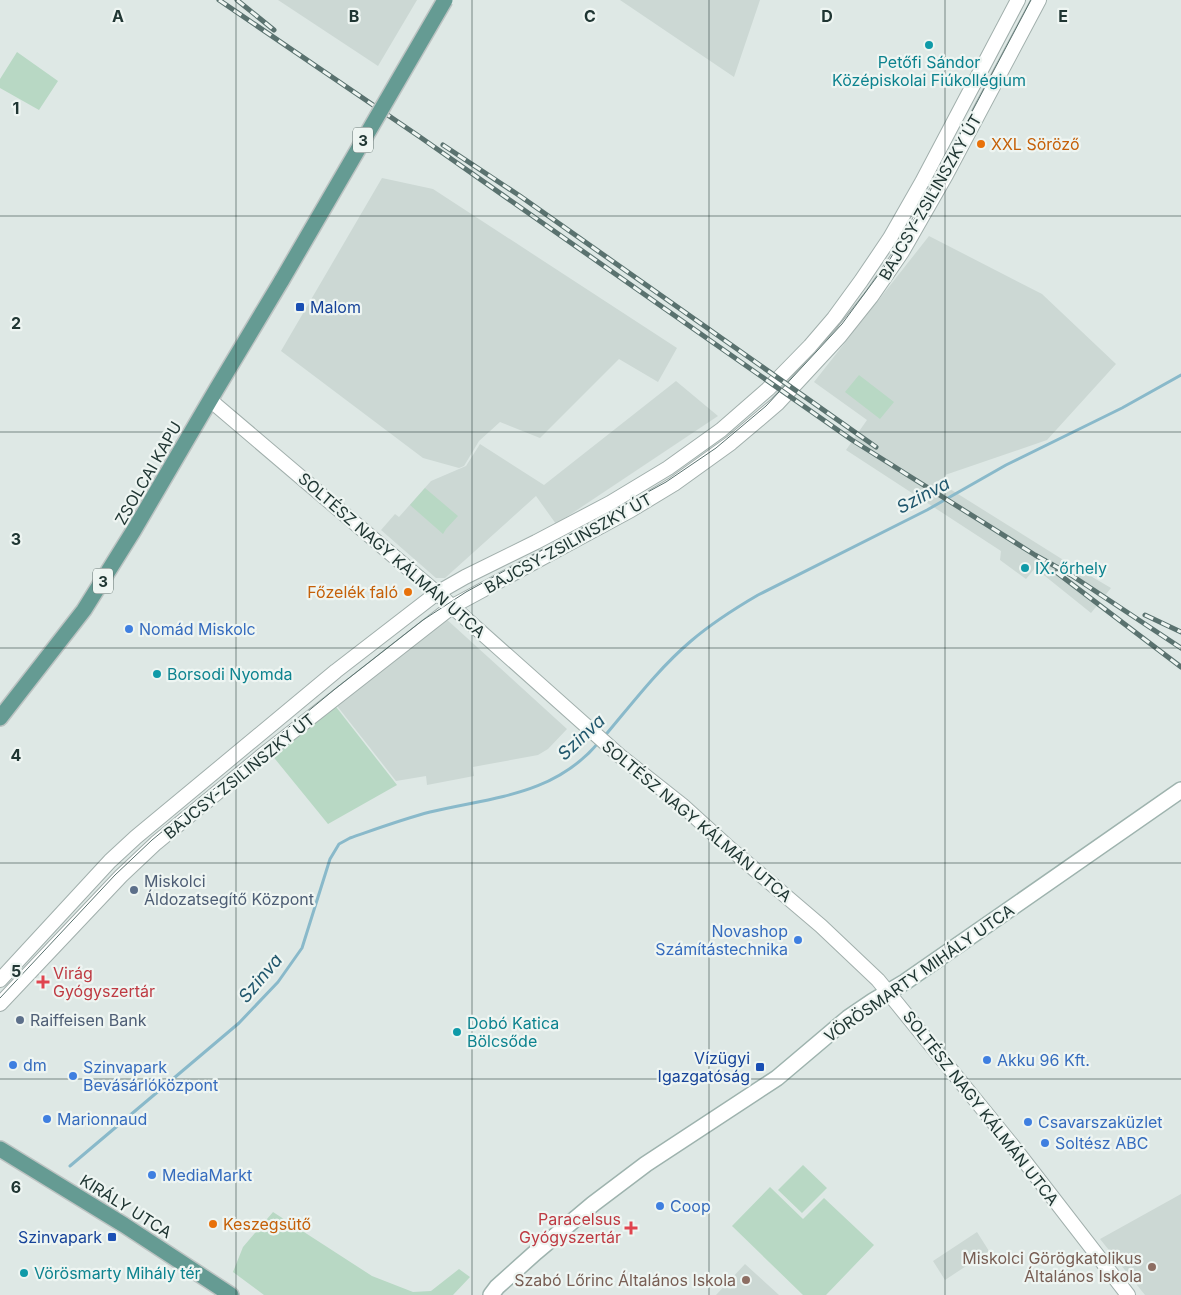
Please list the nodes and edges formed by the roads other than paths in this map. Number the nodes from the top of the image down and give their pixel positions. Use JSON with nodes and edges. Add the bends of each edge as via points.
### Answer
{"nodes":[{"id":1,"x":445,"y":0,"type":"edge"},
{"id":2,"x":1018,"y":0,"type":"edge"},
{"id":3,"x":1039,"y":0,"type":"edge"},
{"id":4,"x":210,"y":400,"type":"junction"},
{"id":5,"x":438,"y":593,"type":"junction"},
{"id":6,"x":453,"y":606,"type":"junction"},
{"id":7,"x":32,"y":676,"type":"junction"},
{"id":8,"x":0,"y":702,"type":"edge"},
{"id":9,"x":0,"y":718,"type":"edge"},
{"id":10,"x":1181,"y":790,"type":"edge"},
{"id":11,"x":0,"y":980,"type":"edge"},
{"id":12,"x":888,"y":991,"type":"junction"},
{"id":13,"x":0,"y":1004,"type":"edge"},
{"id":14,"x":0,"y":1149,"type":"edge"},
{"id":15,"x":491,"y":1292,"type":"edge"},
{"id":16,"x":231,"y":1295,"type":"edge"},
{"id":17,"x":1128,"y":1295,"type":"edge"}],
"edges":[{"from":1,"to":4,"type":"main road","name":"ZSOLCAI KAPU","number":"3","bridge":true},
{"from":2,"to":5,"type":"street","name":"BAJCSY-ZSILINSZKY ÚT","via":[[890,238],[834,318],[774,383],[721,430],[668,468],[610,503]]},
{"from":3,"to":6,"type":"street","name":"BAJCSY-ZSILINSZKY ÚT","via":[[902,252],[856,316],[798,383],[746,431],[674,484]]},
{"from":4,"to":5,"type":"street","name":"SOLTÉSZ NAGY KÁLMÁN UTCA"},
{"from":4,"to":7,"type":"main road","name":"ZSOLCAI KAPU","number":"3","via":[[84,610]]},
{"from":5,"to":6,"type":"street","name":"SOLTÉSZ NAGY KÁLMÁN UTCA"},
{"from":5,"to":11,"type":"street","name":"BAJCSY-ZSILINSZKY ÚT","via":[[336,672],[136,837]]},
{"from":6,"to":12,"type":"street","name":"SOLTÉSZ NAGY KÁLMÁN UTCA","via":[[595,734],[821,926]]},
{"from":6,"to":13,"type":"street","name":"BAJCSY-ZSILINSZKY ÚT","via":[[156,844],[121,876]]},
{"from":7,"to":8,"type":"main road","name":"ZSOLCAI KAPU","number":"3"},
{"from":7,"to":9,"type":"main road","name":"ZSOLCAI KAPU","number":"3"},
{"from":10,"to":12,"type":"main road","name":"VÖRÖSMARTY MIHÁLY UTCA"},
{"from":12,"to":15,"type":"main road","name":"VÖRÖSMARTY MIHÁLY UTCA","via":[[848,1018],[777,1078],[646,1164],[593,1204]]},
{"from":12,"to":17,"type":"street","name":"SOLTÉSZ NAGY KÁLMÁN UTCA"},
{"from":14,"to":16,"type":"main road","name":"KIRÁLY UTCA"}]}
